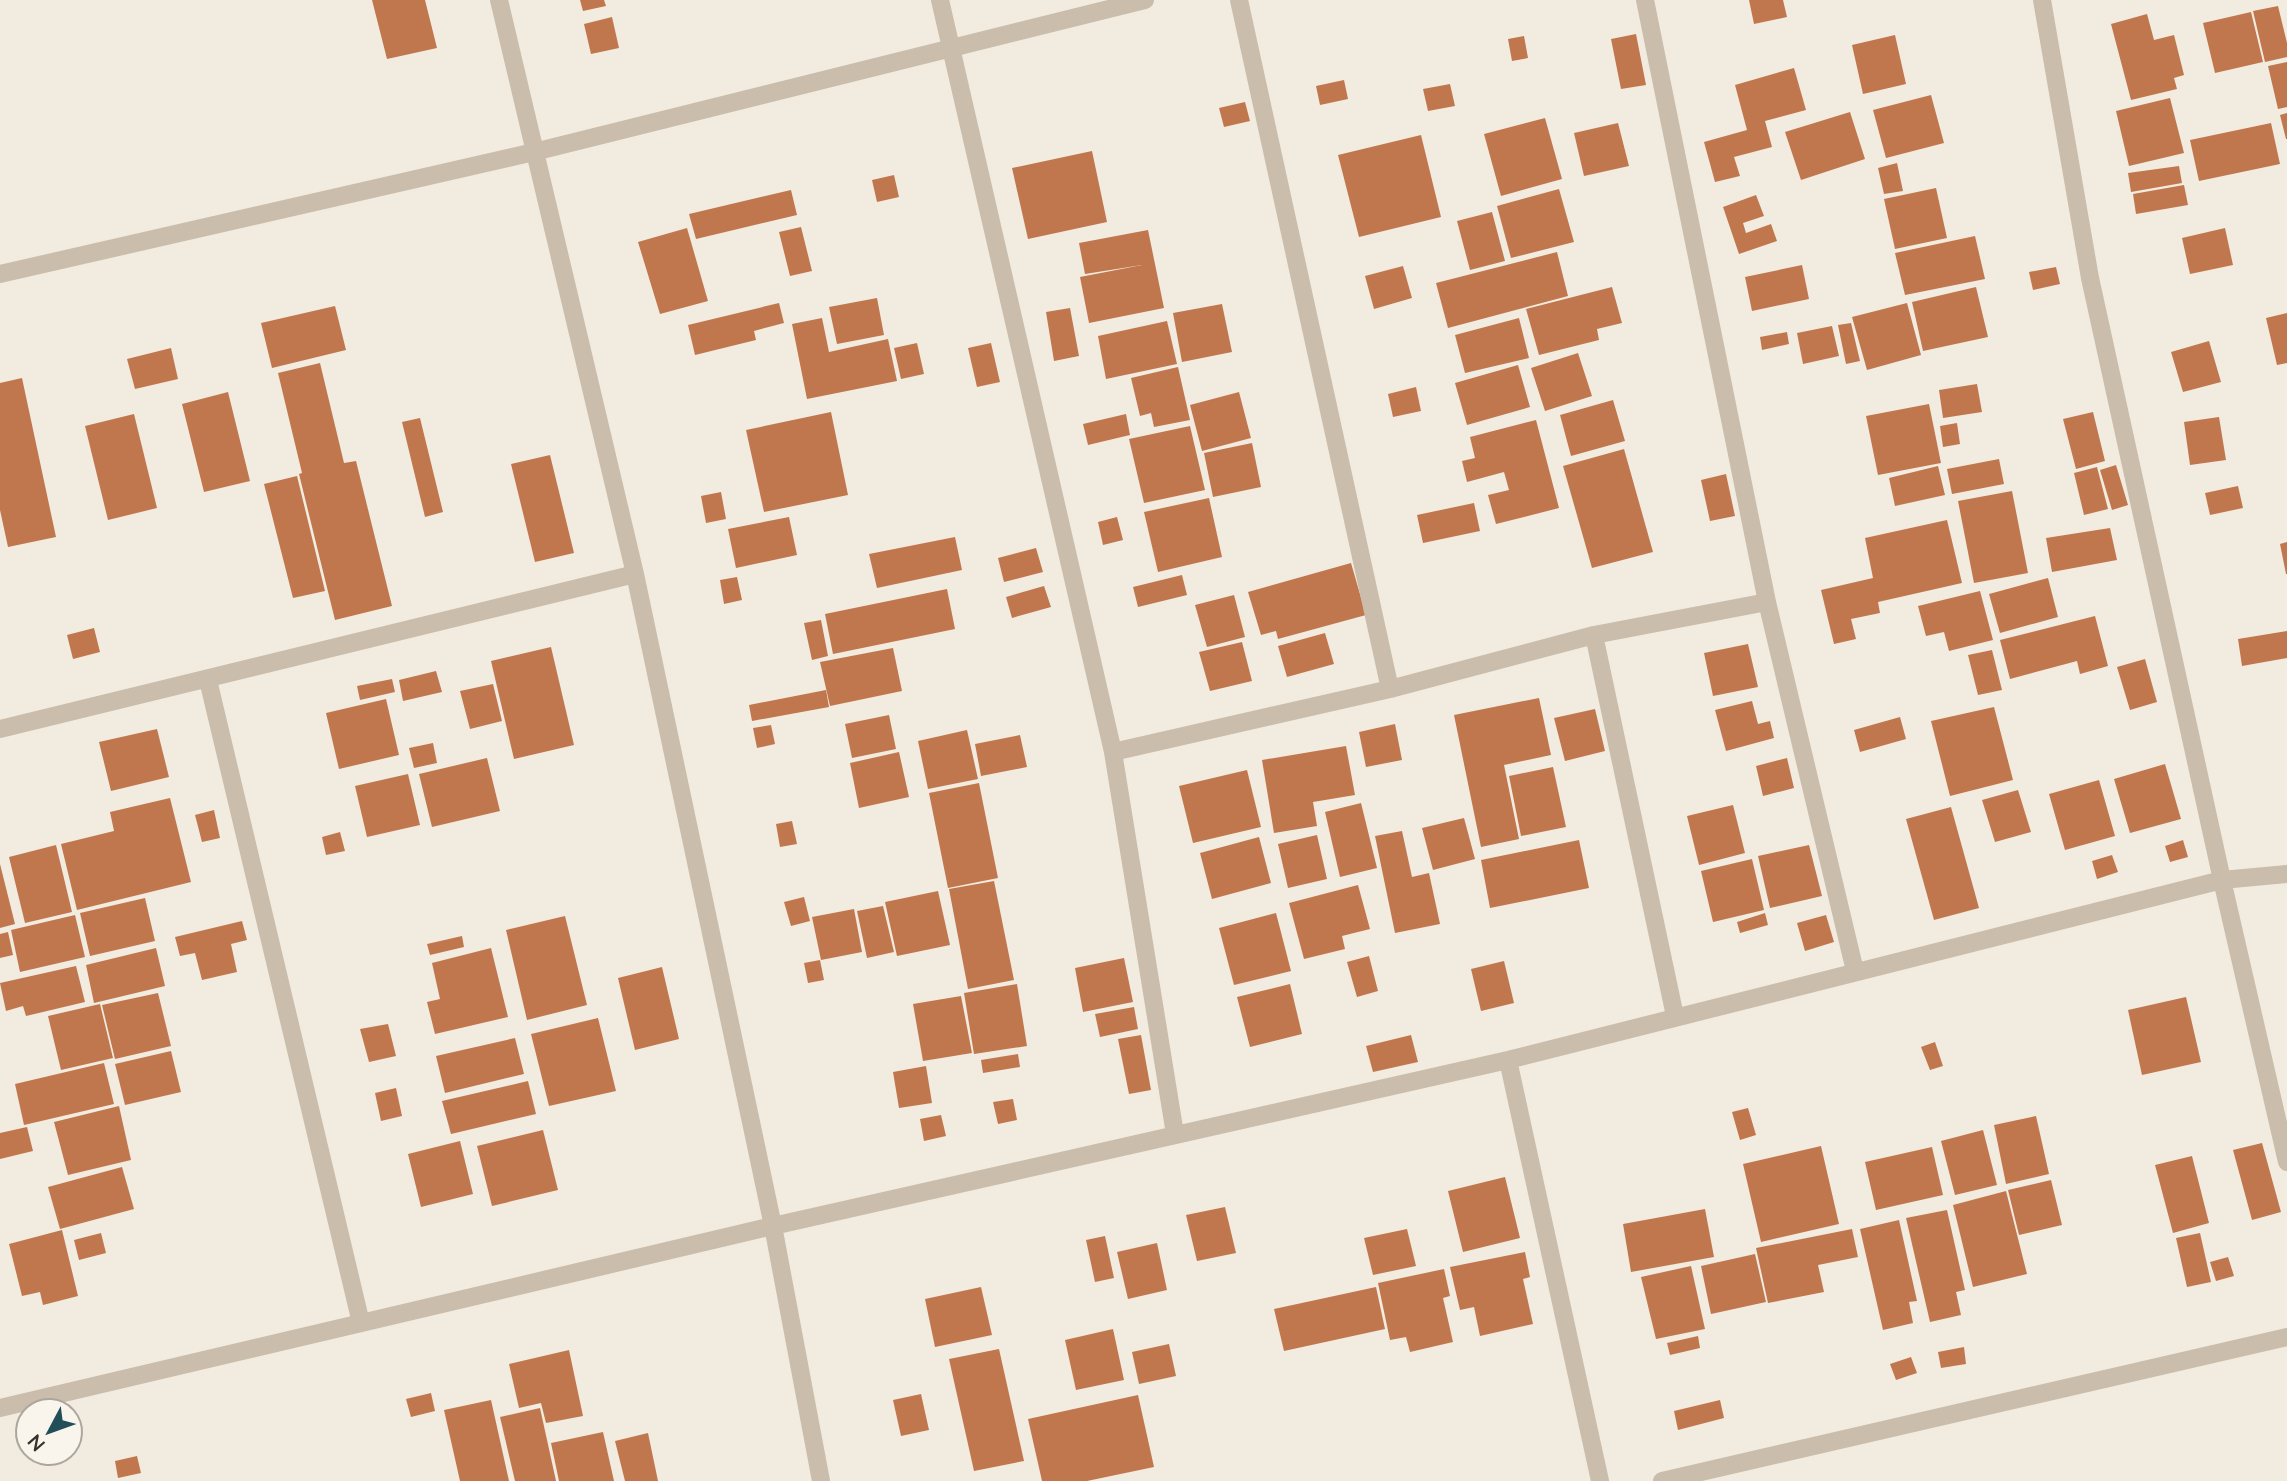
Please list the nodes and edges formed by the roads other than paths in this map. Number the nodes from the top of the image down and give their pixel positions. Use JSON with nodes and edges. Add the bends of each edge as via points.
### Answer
{"nodes":[{"id":1,"x":499,"y":0,"type":"edge"},
{"id":2,"x":940,"y":0,"type":"edge"},
{"id":3,"x":1144,"y":0,"type":"edge"},
{"id":4,"x":1239,"y":0,"type":"edge"},
{"id":5,"x":1645,"y":0,"type":"edge"},
{"id":6,"x":2042,"y":0,"type":"edge"},
{"id":7,"x":952,"y":49,"type":"junction"},
{"id":8,"x":534,"y":152,"type":"junction"},
{"id":9,"x":0,"y":274,"type":"edge"},
{"id":10,"x":635,"y":574,"type":"junction"},
{"id":11,"x":1767,"y":602,"type":"junction"},
{"id":12,"x":1594,"y":635,"type":"junction"},
{"id":13,"x":208,"y":680,"type":"junction"},
{"id":14,"x":1390,"y":689,"type":"junction"},
{"id":15,"x":0,"y":729,"type":"edge"},
{"id":16,"x":1113,"y":752,"type":"junction"},
{"id":17,"x":2287,"y":874,"type":"edge"},
{"id":18,"x":2222,"y":880,"type":"junction"},
{"id":19,"x":1854,"y":971,"type":"junction"},
{"id":20,"x":1675,"y":1016,"type":"junction"},
{"id":21,"x":1508,"y":1060,"type":"junction"},
{"id":22,"x":1175,"y":1134,"type":"junction"},
{"id":23,"x":2287,"y":1162,"type":"edge"},
{"id":24,"x":773,"y":1226,"type":"junction"},
{"id":25,"x":361,"y":1323,"type":"junction"},
{"id":26,"x":2287,"y":1338,"type":"edge"},
{"id":27,"x":0,"y":1408,"type":"edge"},
{"id":28,"x":821,"y":1481,"type":"edge"},
{"id":29,"x":1601,"y":1481,"type":"edge"},
{"id":30,"x":1662,"y":1481,"type":"edge"}],
"edges":[{"from":1,"to":8,"type":"street"},
{"from":2,"to":7,"type":"street"},
{"from":3,"to":7,"type":"street"},
{"from":4,"to":14,"type":"street"},
{"from":5,"to":11,"type":"street"},
{"from":6,"to":18,"type":"street","via":[[2090,278]]},
{"from":7,"to":8,"type":"street"},
{"from":7,"to":16,"type":"street"},
{"from":8,"to":9,"type":"street"},
{"from":8,"to":10,"type":"street"},
{"from":10,"to":13,"type":"street"},
{"from":10,"to":24,"type":"street"},
{"from":11,"to":12,"type":"street"},
{"from":11,"to":19,"type":"street"},
{"from":12,"to":14,"type":"street"},
{"from":12,"to":20,"type":"street"},
{"from":13,"to":15,"type":"street"},
{"from":13,"to":25,"type":"street"},
{"from":14,"to":16,"type":"street"},
{"from":16,"to":22,"type":"street"},
{"from":17,"to":18,"type":"street"},
{"from":18,"to":19,"type":"street"},
{"from":18,"to":23,"type":"street"},
{"from":19,"to":20,"type":"street"},
{"from":20,"to":21,"type":"street"},
{"from":21,"to":22,"type":"street"},
{"from":21,"to":29,"type":"street"},
{"from":22,"to":24,"type":"street"},
{"from":24,"to":25,"type":"street"},
{"from":24,"to":28,"type":"street"},
{"from":25,"to":27,"type":"street"},
{"from":26,"to":30,"type":"street"}]}
